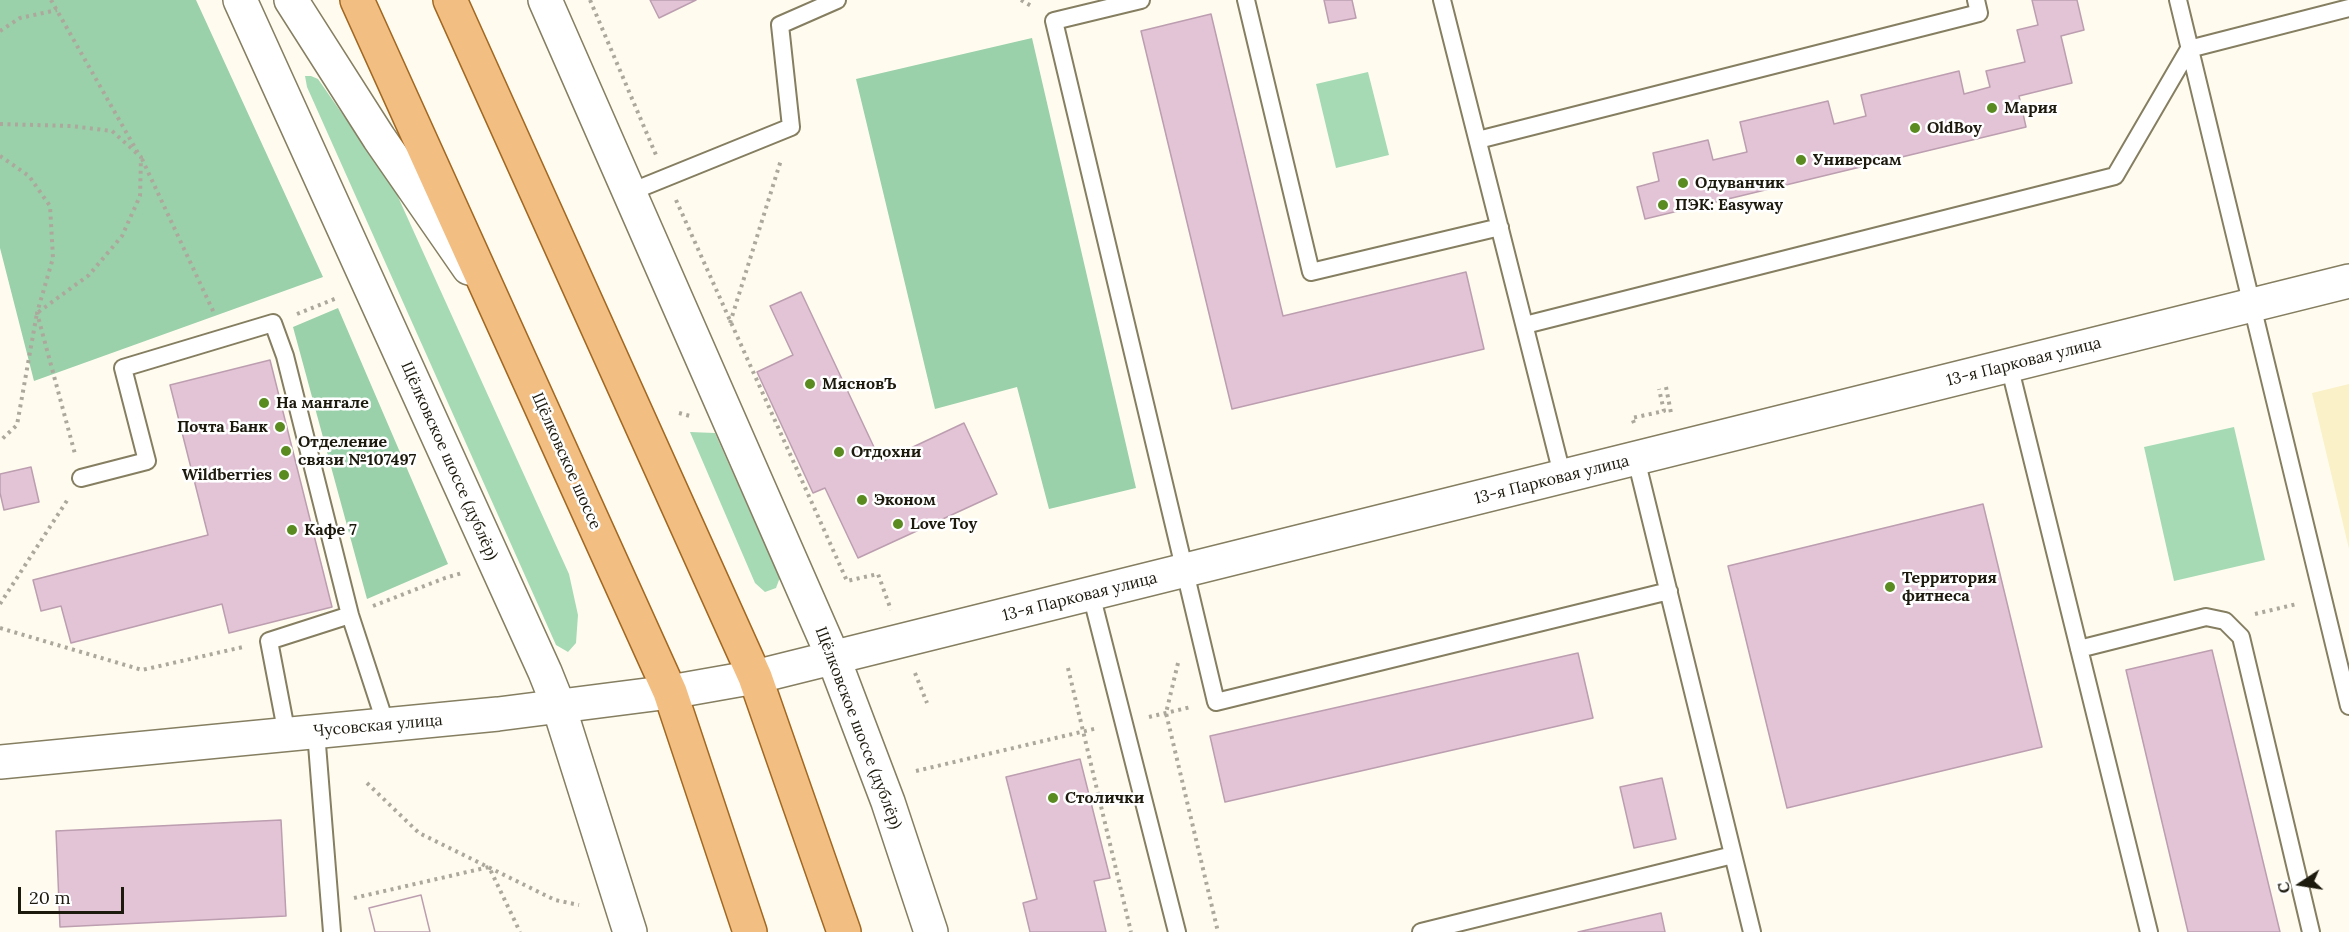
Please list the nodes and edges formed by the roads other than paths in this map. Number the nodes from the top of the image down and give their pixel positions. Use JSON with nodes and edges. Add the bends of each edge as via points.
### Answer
{"nodes":[{"id":1,"x":240,"y":0,"type":"edge"},
{"id":2,"x":291,"y":0,"type":"edge"},
{"id":3,"x":357,"y":0,"type":"edge"},
{"id":4,"x":545,"y":0,"type":"edge"},
{"id":5,"x":837,"y":0,"type":"edge"},
{"id":6,"x":1141,"y":0,"type":"edge"},
{"id":7,"x":1246,"y":0,"type":"edge"},
{"id":8,"x":1442,"y":0,"type":"edge"},
{"id":9,"x":1976,"y":0,"type":"edge"},
{"id":10,"x":2178,"y":0,"type":"edge"},
{"id":11,"x":451,"y":1,"type":"edge"},
{"id":12,"x":2349,"y":8,"type":"edge"},
{"id":13,"x":2189,"y":49,"type":"junction"},
{"id":14,"x":1478,"y":140,"type":"junction"},
{"id":15,"x":628,"y":193,"type":"junction"},
{"id":16,"x":1500,"y":227,"type":"junction"},
{"id":17,"x":2349,"y":281,"type":"edge"},
{"id":18,"x":2253,"y":304,"type":"junction"},
{"id":19,"x":495,"y":305,"type":"junction"},
{"id":20,"x":1525,"y":325,"type":"junction"},
{"id":21,"x":2009,"y":365,"type":"junction"},
{"id":22,"x":1636,"y":459,"type":"junction"},
{"id":23,"x":81,"y":478,"type":"road end"},
{"id":24,"x":1563,"y":478,"type":"junction"},
{"id":25,"x":1185,"y":571,"type":"junction"},
{"id":26,"x":1668,"y":591,"type":"junction"},
{"id":27,"x":1091,"y":594,"type":"junction"},
{"id":28,"x":350,"y":615,"type":"junction"},
{"id":29,"x":2079,"y":649,"type":"junction"},
{"id":30,"x":833,"y":657,"type":"junction"},
{"id":31,"x":755,"y":677,"type":"junction"},
{"id":32,"x":670,"y":692,"type":"junction"},
{"id":33,"x":2349,"y":706,"type":"edge"},
{"id":34,"x":559,"y":707,"type":"junction"},
{"id":35,"x":386,"y":725,"type":"junction"},
{"id":36,"x":302,"y":733,"type":"junction"},
{"id":37,"x":0,"y":762,"type":"edge"},
{"id":38,"x":1733,"y":855,"type":"junction"},
{"id":39,"x":332,"y":932,"type":"edge"},
{"id":40,"x":630,"y":932,"type":"edge"},
{"id":41,"x":750,"y":932,"type":"edge"},
{"id":42,"x":844,"y":932,"type":"edge"},
{"id":43,"x":931,"y":932,"type":"edge"},
{"id":44,"x":1177,"y":932,"type":"edge"},
{"id":45,"x":1421,"y":932,"type":"edge"},
{"id":46,"x":1752,"y":932,"type":"edge"},
{"id":47,"x":2149,"y":932,"type":"edge"},
{"id":48,"x":2311,"y":932,"type":"edge"}],
"edges":[{"from":1,"to":34,"type":"street","name":"Щёлковское шоссе (дублёр)"},
{"from":2,"to":19,"type":"street","via":[[379,138]]},
{"from":3,"to":19,"type":"main road","name":"Щёлковское шоссе"},
{"from":4,"to":15,"type":"street","name":"Щёлковское шоссе (дублёр)"},
{"from":5,"to":15,"type":"lane","via":[[780,25],[791,127]]},
{"from":6,"to":25,"type":"lane","via":[[1054,21]]},
{"from":7,"to":16,"type":"lane","via":[[1311,272]]},
{"from":8,"to":14,"type":"lane"},
{"from":9,"to":14,"type":"lane","via":[[1979,13]]},
{"from":10,"to":13,"type":"lane"},
{"from":11,"to":31,"type":"main road"},
{"from":12,"to":13,"type":"lane"},
{"from":13,"to":18,"type":"lane"},
{"from":13,"to":20,"type":"lane","via":[[2115,176]]},
{"from":14,"to":16,"type":"lane"},
{"from":15,"to":30,"type":"street","name":"Щёлковское шоссе (дублёр)"},
{"from":16,"to":20,"type":"lane"},
{"from":17,"to":18,"type":"street","name":"13-я Парковая улица"},
{"from":18,"to":21,"type":"street","name":"13-я Парковая улица"},
{"from":18,"to":33,"type":"lane"},
{"from":19,"to":32,"type":"main road","name":"Щёлковское шоссе"},
{"from":20,"to":24,"type":"lane"},
{"from":21,"to":22,"type":"street","name":"13-я Парковая улица"},
{"from":21,"to":29,"type":"lane"},
{"from":22,"to":24,"type":"street","name":"13-я Парковая улица"},
{"from":22,"to":26,"type":"lane"},
{"from":23,"to":28,"type":"lane","via":[[147,461],[123,368],[273,323],[285,356]]},
{"from":24,"to":25,"type":"street","name":"13-я Парковая улица"},
{"from":25,"to":26,"type":"lane","via":[[1216,702]]},
{"from":25,"to":27,"type":"street","name":"13-я Парковая улица"},
{"from":26,"to":38,"type":"lane"},
{"from":27,"to":30,"type":"street","name":"13-я Парковая улица"},
{"from":27,"to":44,"type":"lane"},
{"from":28,"to":35,"type":"lane"},
{"from":28,"to":36,"type":"lane","via":[[269,641]]},
{"from":29,"to":47,"type":"lane"},
{"from":29,"to":48,"type":"lane","via":[[2206,617],[2225,621],[2241,637]]},
{"from":30,"to":31,"type":"street","name":"13-я Парковая улица"},
{"from":30,"to":43,"type":"street","name":"Щёлковское шоссе (дублёр)","via":[[888,802]]},
{"from":31,"to":32,"type":"street","name":"Чусовская улица"},
{"from":31,"to":42,"type":"main road"},
{"from":32,"to":34,"type":"street","name":"Чусовская улица"},
{"from":32,"to":41,"type":"main road","name":"Щёлковское шоссе"},
{"from":34,"to":35,"type":"street","name":"Чусовская улица"},
{"from":34,"to":40,"type":"street","name":"Щёлковское шоссе (дублёр)"},
{"from":35,"to":36,"type":"street","name":"Чусовская улица"},
{"from":36,"to":37,"type":"street","name":"Чусовская улица"},
{"from":36,"to":39,"type":"lane"},
{"from":38,"to":45,"type":"lane"},
{"from":38,"to":46,"type":"lane"}]}
